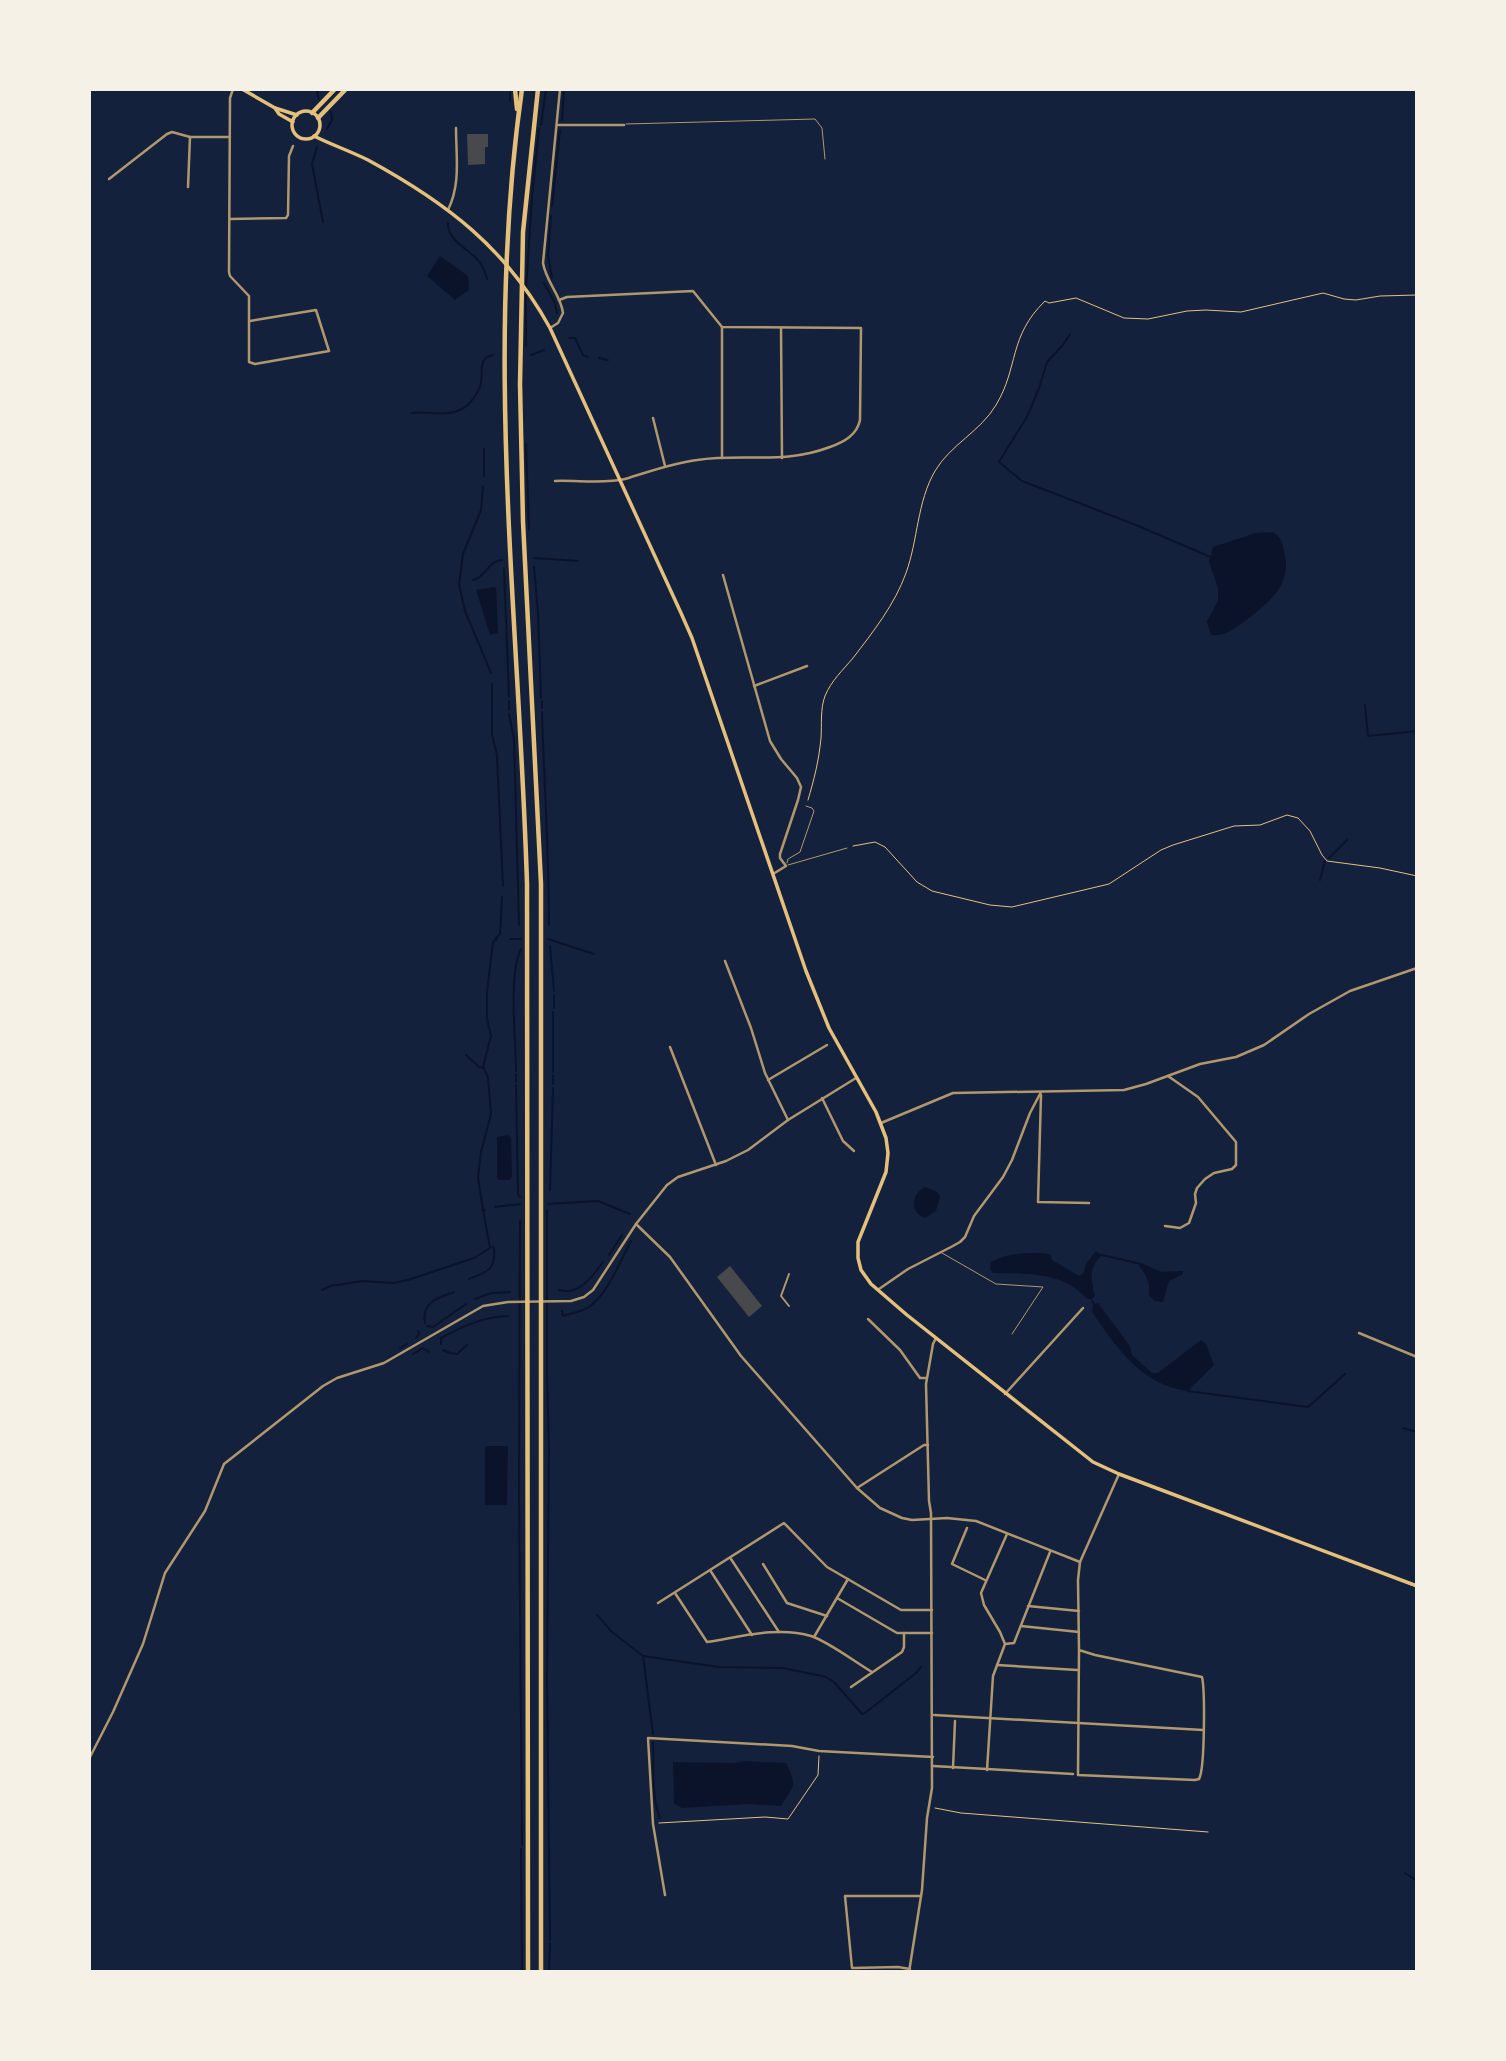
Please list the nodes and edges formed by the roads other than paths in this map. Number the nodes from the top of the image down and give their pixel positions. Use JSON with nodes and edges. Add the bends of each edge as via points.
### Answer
{"nodes":[{"id":1,"x":233,"y":89,"type":"edge"},
{"id":2,"x":242,"y":89,"type":"edge"},
{"id":3,"x":335,"y":89,"type":"edge"},
{"id":4,"x":346,"y":89,"type":"edge"},
{"id":5,"x":515,"y":89,"type":"edge"},
{"id":6,"x":522,"y":89,"type":"edge"},
{"id":7,"x":538,"y":89,"type":"edge"},
{"id":8,"x":560,"y":89,"type":"edge"},
{"id":9,"x":275,"y":108,"type":"junction"},
{"id":10,"x":312,"y":113,"type":"junction"},
{"id":11,"x":297,"y":115,"type":"junction"},
{"id":12,"x":318,"y":118,"type":"junction"},
{"id":13,"x":517,"y":119,"type":"junction"},
{"id":14,"x":293,"y":122,"type":"junction"},
{"id":15,"x":624,"y":124,"type":"joint"},
{"id":16,"x":556,"y":125,"type":"junction"},
{"id":17,"x":456,"y":128,"type":"dead end"},
{"id":18,"x":318,"y":131,"type":"junction"},
{"id":19,"x":314,"y":136,"type":"junction"},
{"id":20,"x":190,"y":137,"type":"junction"},
{"id":21,"x":230,"y":137,"type":"junction"},
{"id":22,"x":330,"y":142,"type":"junction"},
{"id":23,"x":293,"y":146,"type":"dead end"},
{"id":24,"x":825,"y":159,"type":"dead end"},
{"id":25,"x":109,"y":179,"type":"dead end"},
{"id":26,"x":188,"y":187,"type":"dead end"},
{"id":27,"x":448,"y":210,"type":"junction"},
{"id":28,"x":229,"y":219,"type":"junction"},
{"id":29,"x":559,"y":300,"type":"junction"},
{"id":30,"x":250,"y":321,"type":"junction"},
{"id":31,"x":722,"y":327,"type":"junction"},
{"id":32,"x":550,"y":328,"type":"junction"},
{"id":33,"x":780,"y":328,"type":"junction"},
{"id":34,"x":653,"y":418,"type":"dead end"},
{"id":35,"x":722,"y":458,"type":"junction"},
{"id":36,"x":782,"y":459,"type":"junction"},
{"id":37,"x":665,"y":466,"type":"junction"},
{"id":38,"x":620,"y":480,"type":"junction"},
{"id":39,"x":555,"y":481,"type":"dead end"},
{"id":40,"x":723,"y":575,"type":"dead end"},
{"id":41,"x":807,"y":666,"type":"dead end"},
{"id":42,"x":754,"y":686,"type":"junction"},
{"id":43,"x":806,"y":806,"type":"road end"},
{"id":44,"x":847,"y":848,"type":"road end"},
{"id":45,"x":786,"y":866,"type":"junction"},
{"id":46,"x":773,"y":874,"type":"junction"},
{"id":47,"x":725,"y":961,"type":"dead end"},
{"id":48,"x":1417,"y":968,"type":"edge"},
{"id":49,"x":827,"y":1045,"type":"dead end"},
{"id":50,"x":670,"y":1047,"type":"dead end"},
{"id":51,"x":1168,"y":1076,"type":"junction"},
{"id":52,"x":856,"y":1078,"type":"junction"},
{"id":53,"x":768,"y":1080,"type":"junction"},
{"id":54,"x":1041,"y":1092,"type":"junction"},
{"id":55,"x":822,"y":1098,"type":"junction"},
{"id":56,"x":788,"y":1120,"type":"junction"},
{"id":57,"x":881,"y":1123,"type":"junction"},
{"id":58,"x":854,"y":1152,"type":"dead end"},
{"id":59,"x":716,"y":1165,"type":"junction"},
{"id":60,"x":1089,"y":1203,"type":"dead end"},
{"id":61,"x":636,"y":1224,"type":"junction"},
{"id":62,"x":1165,"y":1226,"type":"dead end"},
{"id":63,"x":940,"y":1252,"type":"junction"},
{"id":64,"x":789,"y":1274,"type":"dead end"},
{"id":65,"x":878,"y":1290,"type":"junction"},
{"id":66,"x":789,"y":1306,"type":"dead end"},
{"id":67,"x":1083,"y":1308,"type":"dead end"},
{"id":68,"x":868,"y":1319,"type":"dead end"},
{"id":69,"x":1359,"y":1333,"type":"dead end"},
{"id":70,"x":1012,"y":1334,"type":"dead end"},
{"id":71,"x":936,"y":1338,"type":"junction"},
{"id":72,"x":1417,"y":1357,"type":"edge"},
{"id":73,"x":926,"y":1378,"type":"junction"},
{"id":74,"x":1006,"y":1394,"type":"junction"},
{"id":75,"x":928,"y":1445,"type":"junction"},
{"id":76,"x":1119,"y":1474,"type":"junction"},
{"id":77,"x":857,"y":1488,"type":"junction"},
{"id":78,"x":931,"y":1520,"type":"junction"},
{"id":79,"x":967,"y":1528,"type":"dead end"},
{"id":80,"x":1007,"y":1534,"type":"junction"},
{"id":81,"x":1050,"y":1552,"type":"junction"},
{"id":82,"x":730,"y":1558,"type":"junction"},
{"id":83,"x":1080,"y":1563,"type":"junction"},
{"id":84,"x":763,"y":1564,"type":"dead end"},
{"id":85,"x":710,"y":1570,"type":"junction"},
{"id":86,"x":848,"y":1579,"type":"junction"},
{"id":87,"x":986,"y":1581,"type":"junction"},
{"id":88,"x":1417,"y":1586,"type":"edge"},
{"id":89,"x":675,"y":1592,"type":"junction"},
{"id":90,"x":837,"y":1598,"type":"junction"},
{"id":91,"x":658,"y":1603,"type":"dead end"},
{"id":92,"x":1028,"y":1606,"type":"junction"},
{"id":93,"x":932,"y":1610,"type":"junction"},
{"id":94,"x":1079,"y":1611,"type":"junction"},
{"id":95,"x":827,"y":1616,"type":"junction"},
{"id":96,"x":1021,"y":1626,"type":"junction"},
{"id":97,"x":779,"y":1632,"type":"junction"},
{"id":98,"x":1079,"y":1632,"type":"junction"},
{"id":99,"x":904,"y":1633,"type":"junction"},
{"id":100,"x":932,"y":1633,"type":"junction"},
{"id":101,"x":752,"y":1636,"type":"junction"},
{"id":102,"x":814,"y":1637,"type":"junction"},
{"id":103,"x":1005,"y":1644,"type":"junction"},
{"id":104,"x":1079,"y":1650,"type":"junction"},
{"id":105,"x":997,"y":1665,"type":"junction"},
{"id":106,"x":1077,"y":1670,"type":"junction"},
{"id":107,"x":872,"y":1672,"type":"junction"},
{"id":108,"x":851,"y":1687,"type":"dead end"},
{"id":109,"x":933,"y":1715,"type":"junction"},
{"id":110,"x":990,"y":1718,"type":"junction"},
{"id":111,"x":956,"y":1721,"type":"dead end"},
{"id":112,"x":1077,"y":1723,"type":"junction"},
{"id":113,"x":1203,"y":1730,"type":"junction"},
{"id":114,"x":933,"y":1757,"type":"junction"},
{"id":115,"x":89,"y":1759,"type":"edge"},
{"id":116,"x":933,"y":1766,"type":"junction"},
{"id":117,"x":953,"y":1768,"type":"junction"},
{"id":118,"x":987,"y":1770,"type":"junction"},
{"id":119,"x":1073,"y":1774,"type":"dead end"},
{"id":120,"x":665,"y":1895,"type":"dead end"},
{"id":121,"x":920,"y":1896,"type":"junction"},
{"id":122,"x":910,"y":1970,"type":"edge"},
{"id":123,"x":528,"y":1972,"type":"edge"},
{"id":124,"x":541,"y":1972,"type":"edge"}],
"edges":[{"from":1,"to":21,"type":"street"},
{"from":2,"to":9,"type":"main road"},
{"from":3,"to":10,"type":"highway"},
{"from":4,"to":12,"type":"highway"},
{"from":5,"to":13,"type":"highway"},
{"from":6,"to":13,"type":"highway"},
{"from":7,"to":124,"type":"highway","via":[[523,232],[520,384],[539,836]]},
{"from":8,"to":16,"type":"street"},
{"from":9,"to":11,"type":"main road"},
{"from":9,"to":14,"type":"main road"},
{"from":10,"to":11,"type":"main road"},
{"from":10,"to":12,"type":"main road"},
{"from":11,"to":14,"type":"main road"},
{"from":12,"to":18,"type":"main road"},
{"from":13,"to":123,"type":"highway","via":[[508,223],[505,372],[524,791],[528,995]]},
{"from":14,"to":19,"type":"main road","via":[[300,137]]},
{"from":15,"to":16,"type":"street"},
{"from":15,"to":24,"type":"lane","via":[[815,119],[822,128]]},
{"from":16,"to":29,"type":"street","via":[[543,263]]},
{"from":17,"to":27,"type":"street","via":[[456,187]]},
{"from":18,"to":19,"type":"main road"},
{"from":18,"to":22,"type":"main road"},
{"from":19,"to":22,"type":"main road"},
{"from":20,"to":21,"type":"street"},
{"from":20,"to":25,"type":"street","via":[[167,134]]},
{"from":20,"to":26,"type":"street"},
{"from":21,"to":28,"type":"street"},
{"from":22,"to":27,"type":"main road","via":[[377,165]]},
{"from":23,"to":28,"type":"street","via":[[286,218]]},
{"from":27,"to":32,"type":"main road","via":[[493,248]]},
{"from":28,"to":30,"type":"street","via":[[229,272],[249,296]]},
{"from":29,"to":31,"type":"street","via":[[693,291]]},
{"from":29,"to":32,"type":"street","via":[[561,320]]},
{"from":30,"to":30,"type":"street","via":[[316,310],[329,351],[249,362]]},
{"from":31,"to":33,"type":"street"},
{"from":31,"to":35,"type":"street"},
{"from":32,"to":38,"type":"main road"},
{"from":33,"to":36,"type":"street"},
{"from":33,"to":36,"type":"street","via":[[861,328],[858,429],[837,444]]},
{"from":34,"to":37,"type":"street"},
{"from":35,"to":36,"type":"street"},
{"from":35,"to":37,"type":"street"},
{"from":37,"to":38,"type":"street"},
{"from":38,"to":39,"type":"street"},
{"from":38,"to":46,"type":"main road","via":[[692,638]]},
{"from":40,"to":42,"type":"street"},
{"from":41,"to":42,"type":"street"},
{"from":42,"to":45,"type":"street","via":[[770,741],[801,787],[780,854]]},
{"from":43,"to":45,"type":"lane","via":[[814,811],[800,852],[788,859]]},
{"from":44,"to":45,"type":"lane"},
{"from":45,"to":46,"type":"street"},
{"from":46,"to":52,"type":"main road","via":[[824,1018]]},
{"from":47,"to":53,"type":"street"},
{"from":48,"to":51,"type":"street","via":[[1350,991],[1264,1045]]},
{"from":49,"to":53,"type":"street"},
{"from":50,"to":59,"type":"street"},
{"from":51,"to":54,"type":"street","via":[[1124,1090]]},
{"from":51,"to":62,"type":"street","via":[[1198,1097],[1237,1145],[1235,1168],[1214,1173],[1197,1188],[1189,1223],[1180,1228]]},
{"from":52,"to":55,"type":"street"},
{"from":52,"to":57,"type":"main road"},
{"from":53,"to":56,"type":"street"},
{"from":54,"to":57,"type":"street","via":[[953,1093]]},
{"from":54,"to":60,"type":"street","via":[[1038,1202]]},
{"from":54,"to":63,"type":"street","via":[[1003,1177],[974,1216],[965,1237]]},
{"from":55,"to":56,"type":"street"},
{"from":55,"to":58,"type":"street","via":[[843,1141]]},
{"from":56,"to":59,"type":"street","via":[[748,1150]]},
{"from":57,"to":65,"type":"main road","via":[[887,1166],[857,1253],[862,1270]]},
{"from":59,"to":61,"type":"street","via":[[667,1185]]},
{"from":61,"to":77,"type":"street","via":[[670,1257],[741,1356]]},
{"from":61,"to":115,"type":"street","via":[[584,1297],[483,1306],[384,1363],[323,1386],[223,1464],[205,1511],[165,1573],[143,1644]]},
{"from":63,"to":65,"type":"street"},
{"from":63,"to":70,"type":"lane","via":[[996,1284],[1043,1287]]},
{"from":64,"to":66,"type":"street","via":[[781,1296]]},
{"from":65,"to":71,"type":"main road"},
{"from":67,"to":74,"type":"street"},
{"from":68,"to":73,"type":"street","via":[[900,1350],[920,1378]]},
{"from":69,"to":72,"type":"street"},
{"from":71,"to":73,"type":"street"},
{"from":71,"to":74,"type":"main road"},
{"from":73,"to":75,"type":"street"},
{"from":74,"to":76,"type":"main road","via":[[1084,1456]]},
{"from":75,"to":77,"type":"street"},
{"from":75,"to":78,"type":"street"},
{"from":76,"to":83,"type":"street"},
{"from":76,"to":88,"type":"main road"},
{"from":77,"to":78,"type":"street","via":[[890,1514]]},
{"from":78,"to":80,"type":"street","via":[[961,1519]]},
{"from":78,"to":93,"type":"street"},
{"from":79,"to":87,"type":"street","via":[[952,1564]]},
{"from":80,"to":81,"type":"street"},
{"from":80,"to":87,"type":"street"},
{"from":81,"to":83,"type":"street"},
{"from":81,"to":92,"type":"street"},
{"from":82,"to":85,"type":"street"},
{"from":82,"to":86,"type":"street","via":[[784,1523],[827,1567]]},
{"from":82,"to":97,"type":"street"},
{"from":83,"to":94,"type":"street"},
{"from":84,"to":95,"type":"street","via":[[787,1603]]},
{"from":85,"to":89,"type":"street"},
{"from":85,"to":101,"type":"street"},
{"from":86,"to":90,"type":"street"},
{"from":86,"to":93,"type":"street","via":[[901,1610]]},
{"from":87,"to":103,"type":"street","via":[[981,1593],[984,1605]]},
{"from":89,"to":91,"type":"street"},
{"from":89,"to":101,"type":"street","via":[[707,1642]]},
{"from":90,"to":95,"type":"street"},
{"from":90,"to":99,"type":"street","via":[[894,1632]]},
{"from":92,"to":94,"type":"street"},
{"from":92,"to":96,"type":"street"},
{"from":93,"to":100,"type":"street"},
{"from":94,"to":98,"type":"street"},
{"from":95,"to":102,"type":"street"},
{"from":96,"to":98,"type":"street"},
{"from":96,"to":103,"type":"street","via":[[1014,1643]]},
{"from":97,"to":101,"type":"street"},
{"from":97,"to":102,"type":"street"},
{"from":98,"to":104,"type":"street"},
{"from":99,"to":100,"type":"street"},
{"from":99,"to":107,"type":"street","via":[[904,1650]]},
{"from":100,"to":109,"type":"street"},
{"from":102,"to":107,"type":"street"},
{"from":103,"to":105,"type":"street"},
{"from":104,"to":106,"type":"street"},
{"from":104,"to":113,"type":"street","via":[[1202,1677]]},
{"from":105,"to":106,"type":"street"},
{"from":105,"to":110,"type":"street"},
{"from":106,"to":112,"type":"street"},
{"from":107,"to":108,"type":"street"},
{"from":109,"to":110,"type":"street"},
{"from":109,"to":114,"type":"street"},
{"from":110,"to":112,"type":"street"},
{"from":110,"to":118,"type":"street"},
{"from":111,"to":117,"type":"street"},
{"from":112,"to":113,"type":"street"},
{"from":112,"to":113,"type":"street","via":[[1078,1775],[1199,1779]]},
{"from":114,"to":116,"type":"street"},
{"from":114,"to":120,"type":"street","via":[[648,1738],[653,1824]]},
{"from":116,"to":117,"type":"street"},
{"from":116,"to":121,"type":"street"},
{"from":117,"to":118,"type":"street"},
{"from":118,"to":119,"type":"street"},
{"from":121,"to":122,"type":"street"},
{"from":121,"to":122,"type":"street","via":[[845,1896],[852,1968]]}]}
